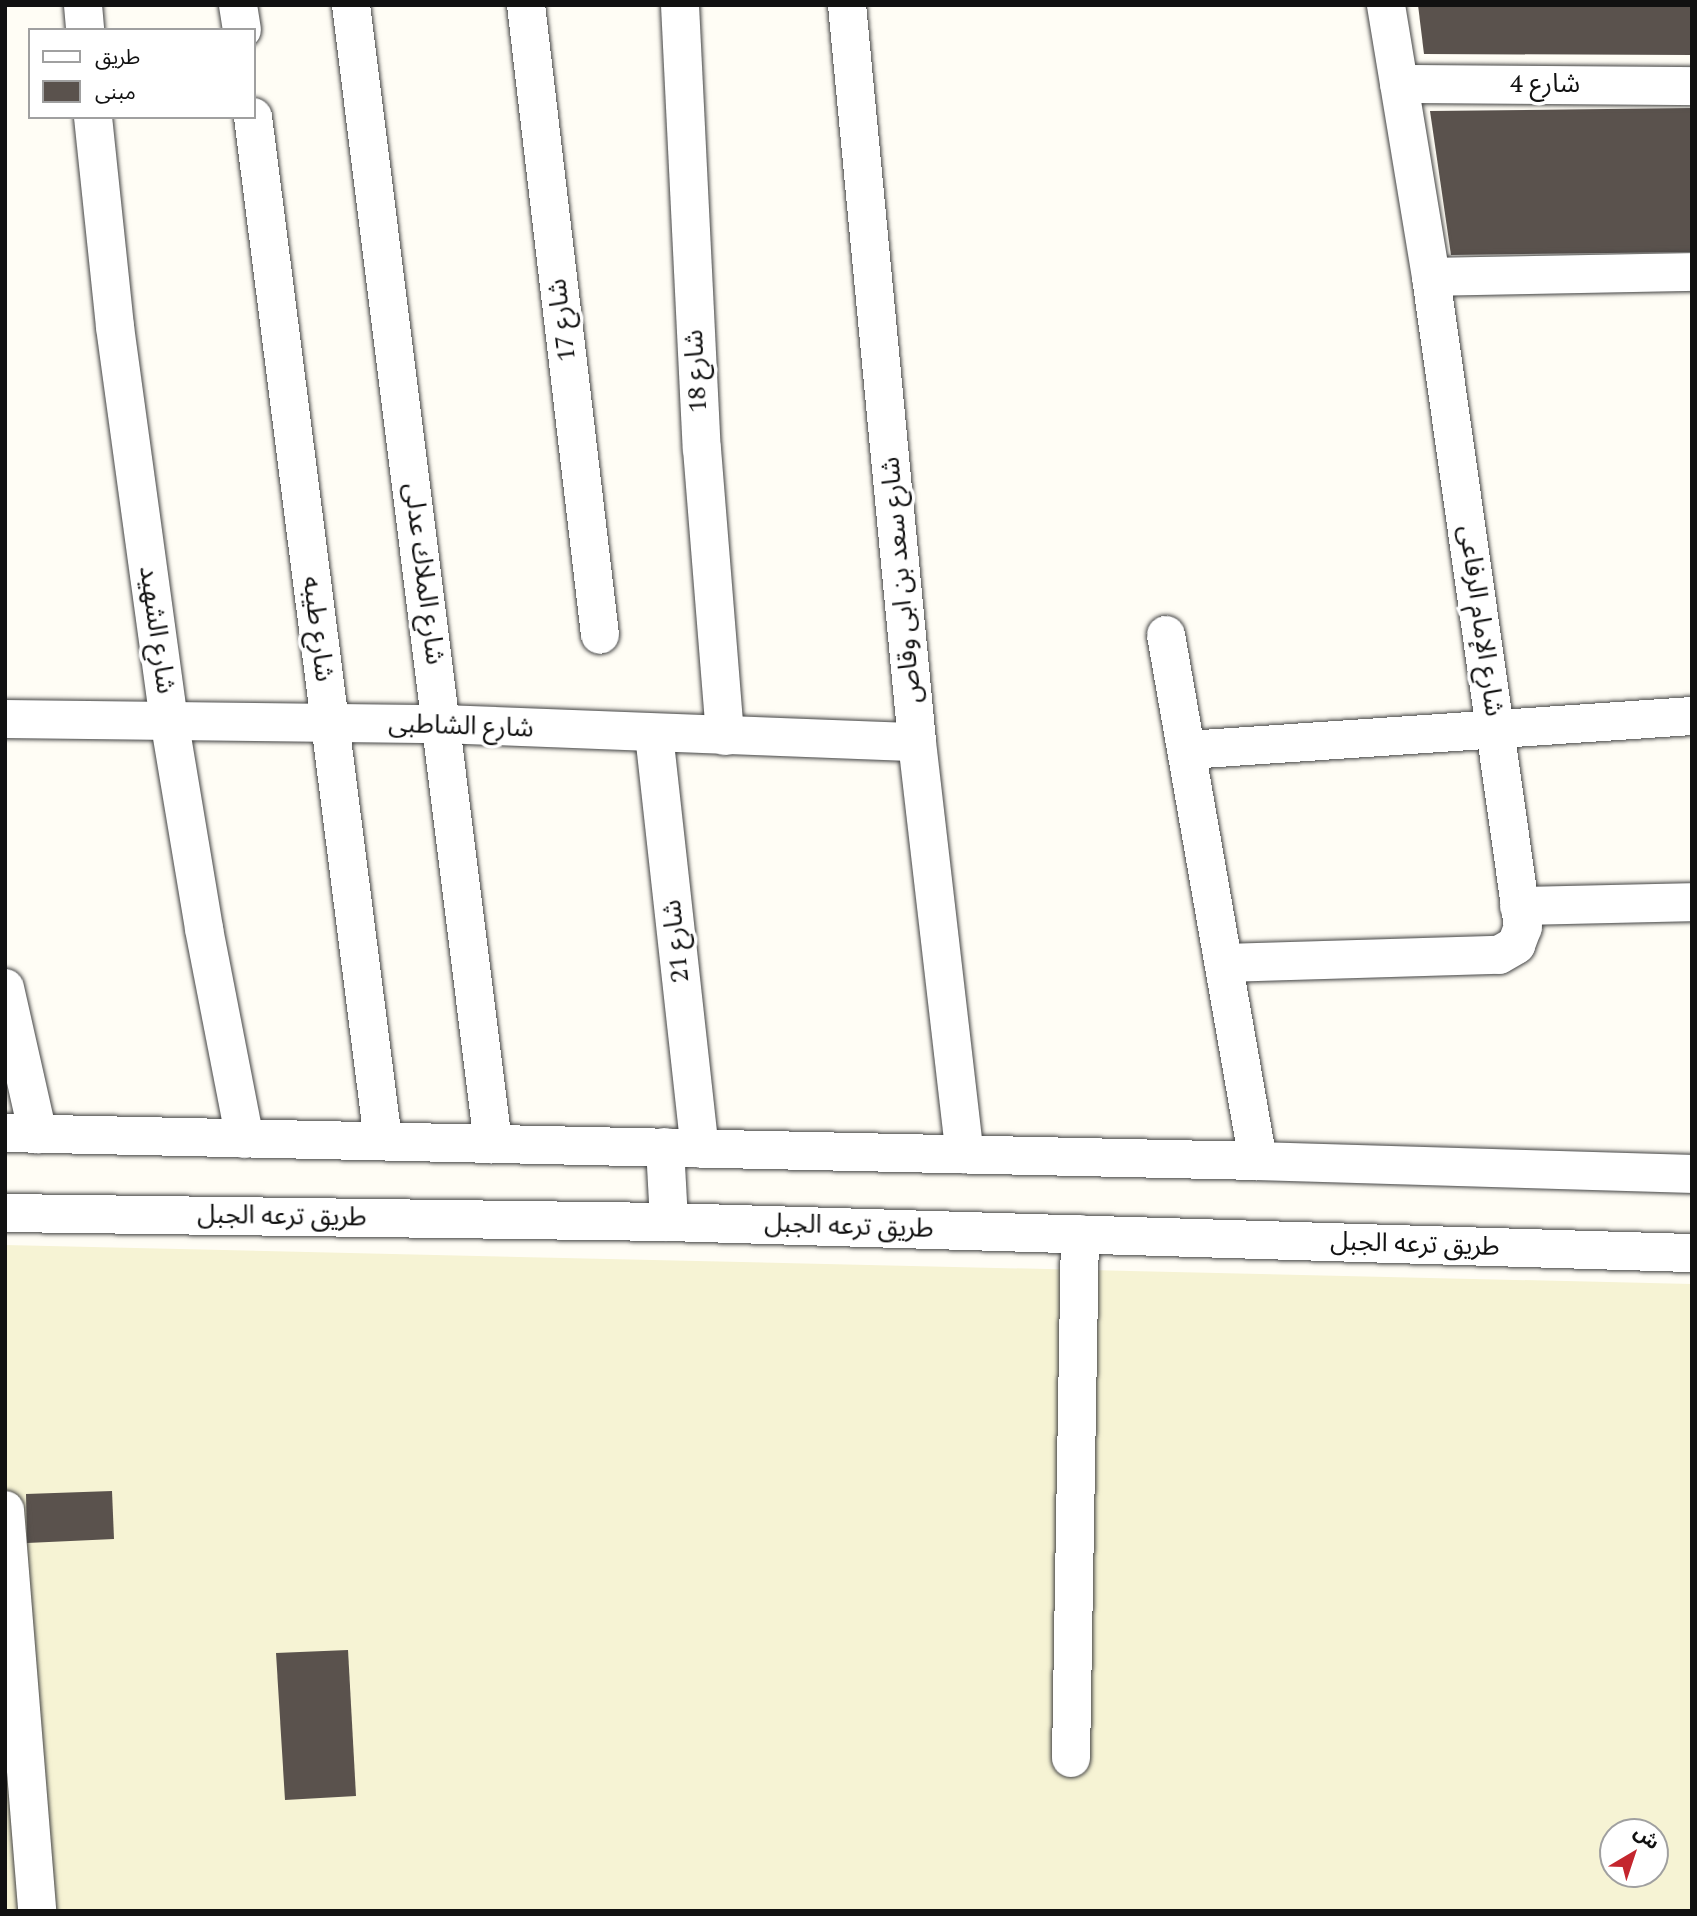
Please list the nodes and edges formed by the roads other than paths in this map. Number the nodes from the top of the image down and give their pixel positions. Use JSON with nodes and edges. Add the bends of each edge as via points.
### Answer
{"nodes":[{"id":1,"x":83,"y":5,"type":"edge"},
{"id":2,"x":239,"y":5,"type":"edge"},
{"id":3,"x":351,"y":5,"type":"edge"},
{"id":4,"x":526,"y":5,"type":"edge"},
{"id":5,"x":680,"y":5,"type":"edge"},
{"id":6,"x":846,"y":5,"type":"edge"},
{"id":7,"x":1386,"y":5,"type":"edge"},
{"id":8,"x":85,"y":28,"type":"edge"},
{"id":9,"x":242,"y":28,"type":"edge"},
{"id":10,"x":1399,"y":84,"type":"junction"},
{"id":11,"x":1692,"y":86,"type":"edge"},
{"id":12,"x":93,"y":119,"type":"edge"},
{"id":13,"x":253,"y":119,"type":"edge"},
{"id":14,"x":1692,"y":272,"type":"edge"},
{"id":15,"x":1431,"y":277,"type":"junction"},
{"id":16,"x":600,"y":635,"type":"dead end"},
{"id":17,"x":1166,"y":635,"type":"dead end"},
{"id":18,"x":1692,"y":716,"type":"edge"},
{"id":19,"x":5,"y":719,"type":"edge"},
{"id":20,"x":169,"y":719,"type":"junction"},
{"id":21,"x":442,"y":724,"type":"junction"},
{"id":22,"x":329,"y":725,"type":"junction"},
{"id":23,"x":1495,"y":730,"type":"junction"},
{"id":24,"x":653,"y":734,"type":"junction"},
{"id":25,"x":724,"y":736,"type":"junction"},
{"id":26,"x":917,"y":742,"type":"junction"},
{"id":27,"x":1188,"y":750,"type":"junction"},
{"id":28,"x":1692,"y":902,"type":"edge"},
{"id":29,"x":1519,"y":906,"type":"junction"},
{"id":30,"x":1224,"y":963,"type":"junction"},
{"id":31,"x":5,"y":988,"type":"edge"},
{"id":32,"x":22,"y":1134,"type":"edge"},
{"id":33,"x":245,"y":1139,"type":"junction"},
{"id":34,"x":383,"y":1141,"type":"junction"},
{"id":35,"x":493,"y":1144,"type":"junction"},
{"id":36,"x":683,"y":1148,"type":"junction"},
{"id":37,"x":965,"y":1154,"type":"junction"},
{"id":38,"x":1258,"y":1161,"type":"junction"},
{"id":39,"x":1692,"y":1174,"type":"edge"},
{"id":40,"x":5,"y":1213,"type":"edge"},
{"id":41,"x":669,"y":1222,"type":"junction"},
{"id":42,"x":1080,"y":1234,"type":"junction"},
{"id":43,"x":1692,"y":1253,"type":"edge"},
{"id":44,"x":5,"y":1510,"type":"edge"},
{"id":45,"x":1071,"y":1758,"type":"dead end"},
{"id":46,"x":37,"y":1911,"type":"edge"}],
"edges":[{"from":1,"to":8,"type":"street"},
{"from":2,"to":9,"type":"street"},
{"from":3,"to":21,"type":"street","name":"شارع الملاك عدلى"},
{"from":4,"to":16,"type":"street","name":"شارع 17"},
{"from":5,"to":25,"type":"street","name":"شارع 18","via":[[702,449]]},
{"from":6,"to":26,"type":"street","name":"شارع سعد بن ابى وقاص"},
{"from":7,"to":10,"type":"street","name":"شارع الإمام الرفاعى"},
{"from":10,"to":11,"type":"street","name":"شارع 4"},
{"from":10,"to":15,"type":"street","name":"شارع الإمام الرفاعى"},
{"from":12,"to":20,"type":"street","name":"شارع الشهيد","via":[[117,340]]},
{"from":13,"to":22,"type":"street","name":"شارع طيبه"},
{"from":14,"to":15,"type":"street"},
{"from":15,"to":23,"type":"street","name":"شارع الإمام الرفاعى"},
{"from":17,"to":27,"type":"street"},
{"from":18,"to":23,"type":"street"},
{"from":19,"to":20,"type":"street","name":"شارع الشاطبى"},
{"from":20,"to":22,"type":"street","name":"شارع الشاطبى"},
{"from":20,"to":33,"type":"street","name":"شارع الشهيد"},
{"from":21,"to":22,"type":"street","name":"شارع الشاطبى"},
{"from":21,"to":24,"type":"street","name":"شارع الشاطبى"},
{"from":21,"to":35,"type":"street","name":"شارع الملاك عدلى"},
{"from":22,"to":34,"type":"street","name":"شارع طيبه"},
{"from":23,"to":27,"type":"street"},
{"from":23,"to":29,"type":"street","name":"شارع الإمام الرفاعى"},
{"from":24,"to":25,"type":"street","name":"شارع الشاطبى"},
{"from":24,"to":36,"type":"street","name":"شارع 21"},
{"from":25,"to":26,"type":"street","name":"شارع الشاطبى"},
{"from":26,"to":37,"type":"street","name":"شارع سعد بن ابى وقاص"},
{"from":27,"to":30,"type":"street"},
{"from":28,"to":29,"type":"street"},
{"from":29,"to":30,"type":"street","name":"شارع الإمام الرفاعى","via":[[1521,936],[1499,954]]},
{"from":30,"to":38,"type":"street"},
{"from":31,"to":32,"type":"street"},
{"from":32,"to":33,"type":"street"},
{"from":33,"to":34,"type":"street"},
{"from":34,"to":35,"type":"street"},
{"from":35,"to":36,"type":"street"},
{"from":36,"to":37,"type":"street"},
{"from":36,"to":41,"type":"street","name":"شارع 21"},
{"from":37,"to":38,"type":"street"},
{"from":38,"to":39,"type":"street"},
{"from":40,"to":41,"type":"street","name":"طريق ترعه الجبل"},
{"from":41,"to":42,"type":"street","name":"طريق ترعه الجبل"},
{"from":42,"to":43,"type":"street","name":"طريق ترعه الجبل"},
{"from":42,"to":45,"type":"street"},
{"from":44,"to":46,"type":"street"}]}
